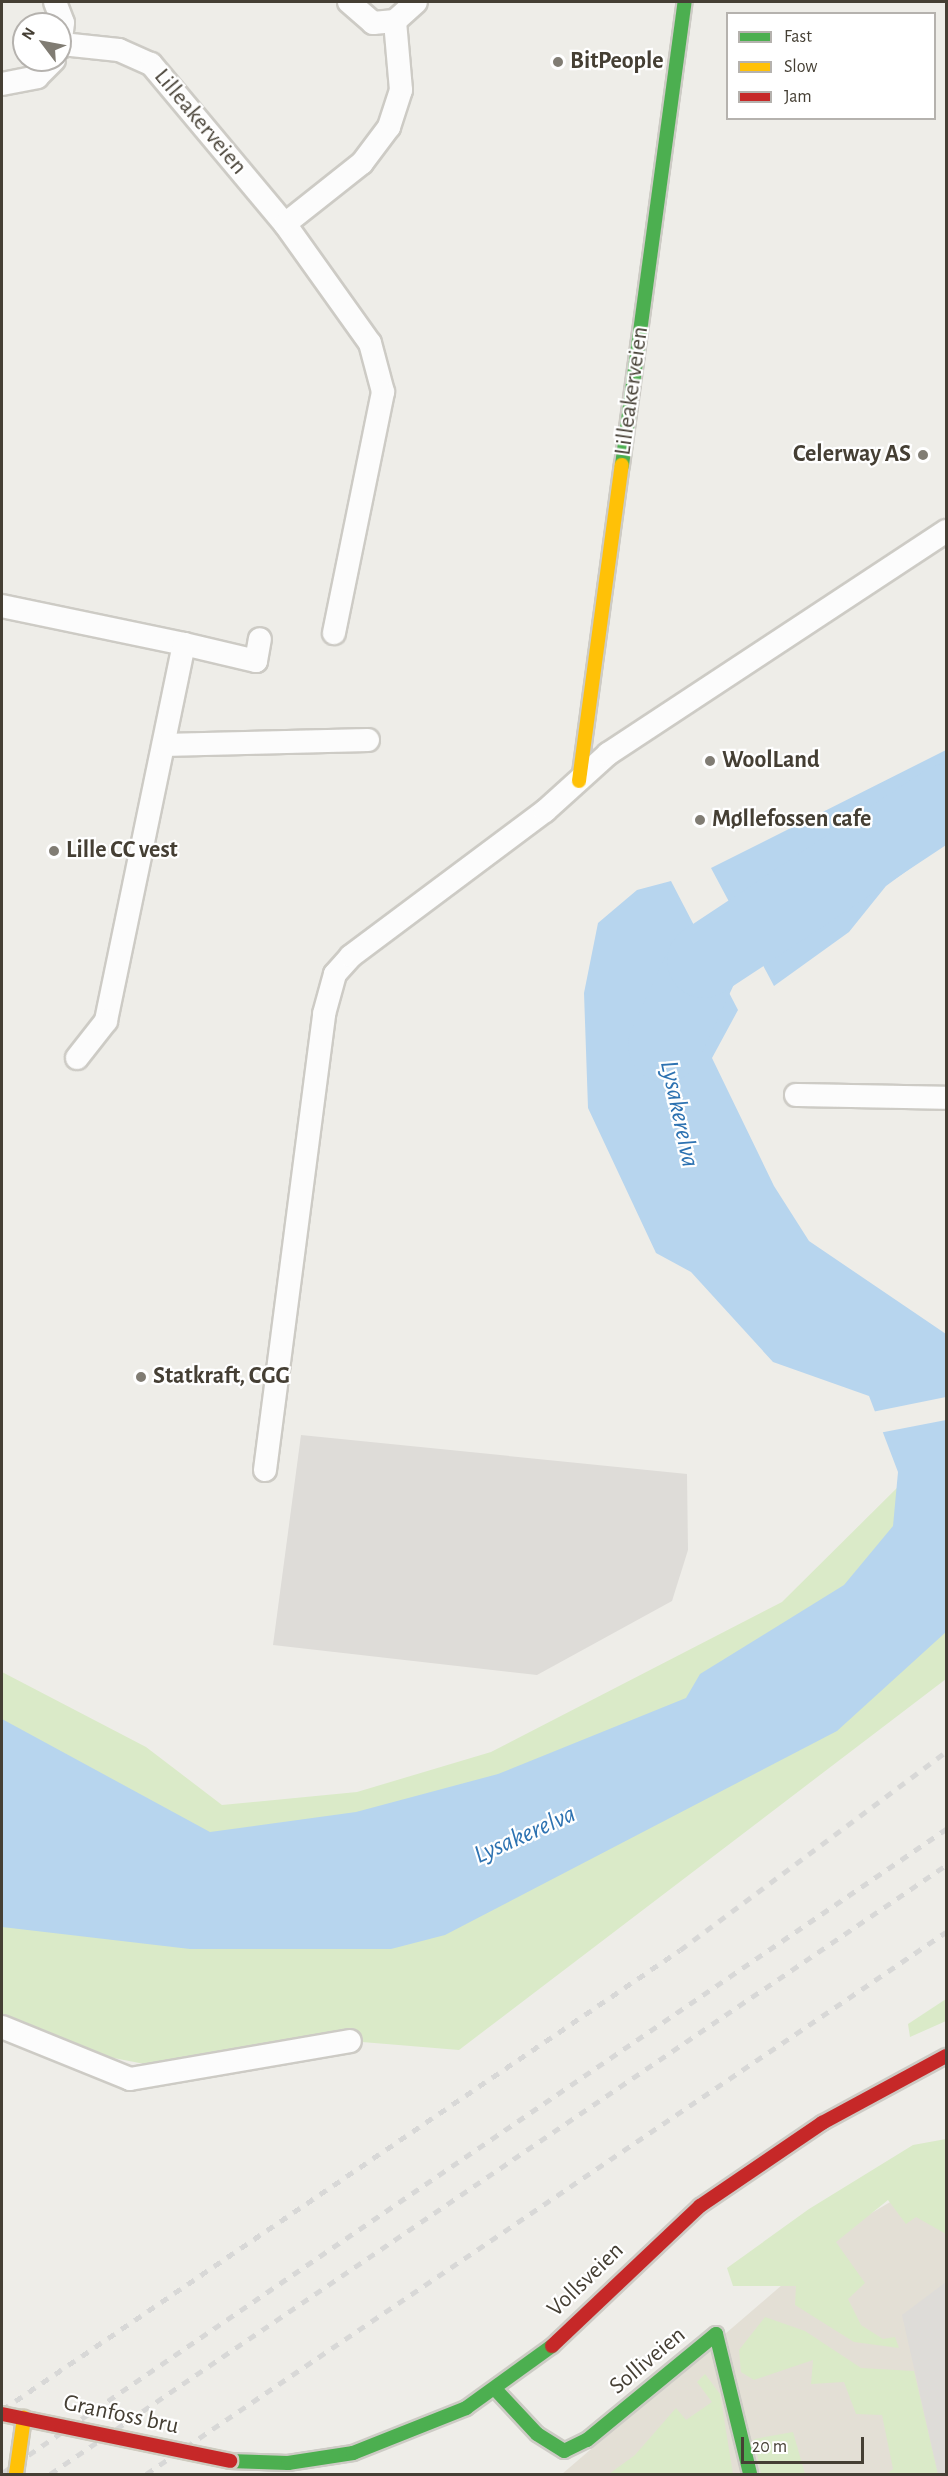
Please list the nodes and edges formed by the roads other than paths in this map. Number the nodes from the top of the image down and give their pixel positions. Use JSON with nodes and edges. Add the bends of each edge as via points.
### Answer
{"nodes":[{"id":1,"x":349,"y":2,"type":"edge"},
{"id":2,"x":416,"y":2,"type":"edge"},
{"id":3,"x":684,"y":2,"type":"edge"},
{"id":4,"x":395,"y":21,"type":"junction"},
{"id":5,"x":72,"y":51,"type":"edge"},
{"id":6,"x":42,"y":72,"type":"edge"},
{"id":7,"x":2,"y":84,"type":"edge"},
{"id":8,"x":285,"y":224,"type":"junction"},
{"id":9,"x":946,"y":531,"type":"edge"},
{"id":10,"x":2,"y":606,"type":"edge"},
{"id":11,"x":334,"y":633,"type":"dead end"},
{"id":12,"x":260,"y":639,"type":"dead end"},
{"id":13,"x":184,"y":644,"type":"junction"},
{"id":14,"x":368,"y":740,"type":"dead end"},
{"id":15,"x":164,"y":745,"type":"junction"},
{"id":16,"x":579,"y":781,"type":"junction"},
{"id":17,"x":77,"y":1058,"type":"dead end"},
{"id":18,"x":796,"y":1095,"type":"dead end"},
{"id":19,"x":946,"y":1098,"type":"edge"},
{"id":20,"x":265,"y":1470,"type":"dead end"},
{"id":21,"x":2,"y":2027,"type":"edge"},
{"id":22,"x":350,"y":2041,"type":"dead end"},
{"id":23,"x":946,"y":2056,"type":"edge"},
{"id":24,"x":496,"y":2390,"type":"junction"},
{"id":25,"x":2,"y":2414,"type":"edge"},
{"id":26,"x":24,"y":2418,"type":"junction"},
{"id":27,"x":230,"y":2461,"type":"joint"},
{"id":28,"x":16,"y":2475,"type":"edge"},
{"id":29,"x":750,"y":2475,"type":"edge"}],
"edges":[{"from":1,"to":4,"type":"lane","via":[[373,23]]},
{"from":2,"to":4,"type":"lane"},
{"from":3,"to":16,"type":"street","name":"Lilleakerveien"},
{"from":4,"to":8,"type":"lane","via":[[400,90],[389,127],[362,163]]},
{"from":5,"to":8,"type":"lane","name":"Lilleakerveien","via":[[119,50],[151,64]]},
{"from":6,"to":7,"type":"lane","via":[[38,77]]},
{"from":8,"to":11,"type":"lane","name":"Lilleakerveien","via":[[370,343],[383,392]]},
{"from":9,"to":16,"type":"lane","via":[[608,754]]},
{"from":10,"to":13,"type":"lane"},
{"from":12,"to":13,"type":"lane","via":[[256,661]]},
{"from":13,"to":15,"type":"lane"},
{"from":14,"to":15,"type":"lane"},
{"from":15,"to":17,"type":"lane","via":[[106,1021]]},
{"from":16,"to":20,"type":"lane","via":[[503,845],[351,956],[335,974],[324,1014]]},
{"from":18,"to":19,"type":"lane"},
{"from":21,"to":22,"type":"lane","via":[[130,2079]]},
{"from":23,"to":24,"type":"street","name":"Vollsveien","via":[[822,2123],[700,2206],[547,2350]]},
{"from":24,"to":27,"type":"street","name":"Vollsveien","via":[[426,2428],[353,2453],[288,2463]]},
{"from":24,"to":29,"type":"street","name":"Solliveien","via":[[537,2434],[564,2451],[587,2440],[716,2334]]},
{"from":25,"to":26,"type":"street","name":"Granfoss bru","bridge":true},
{"from":26,"to":27,"type":"street","name":"Granfoss bru","bridge":true},
{"from":26,"to":28,"type":"street","bridge":true}]}
